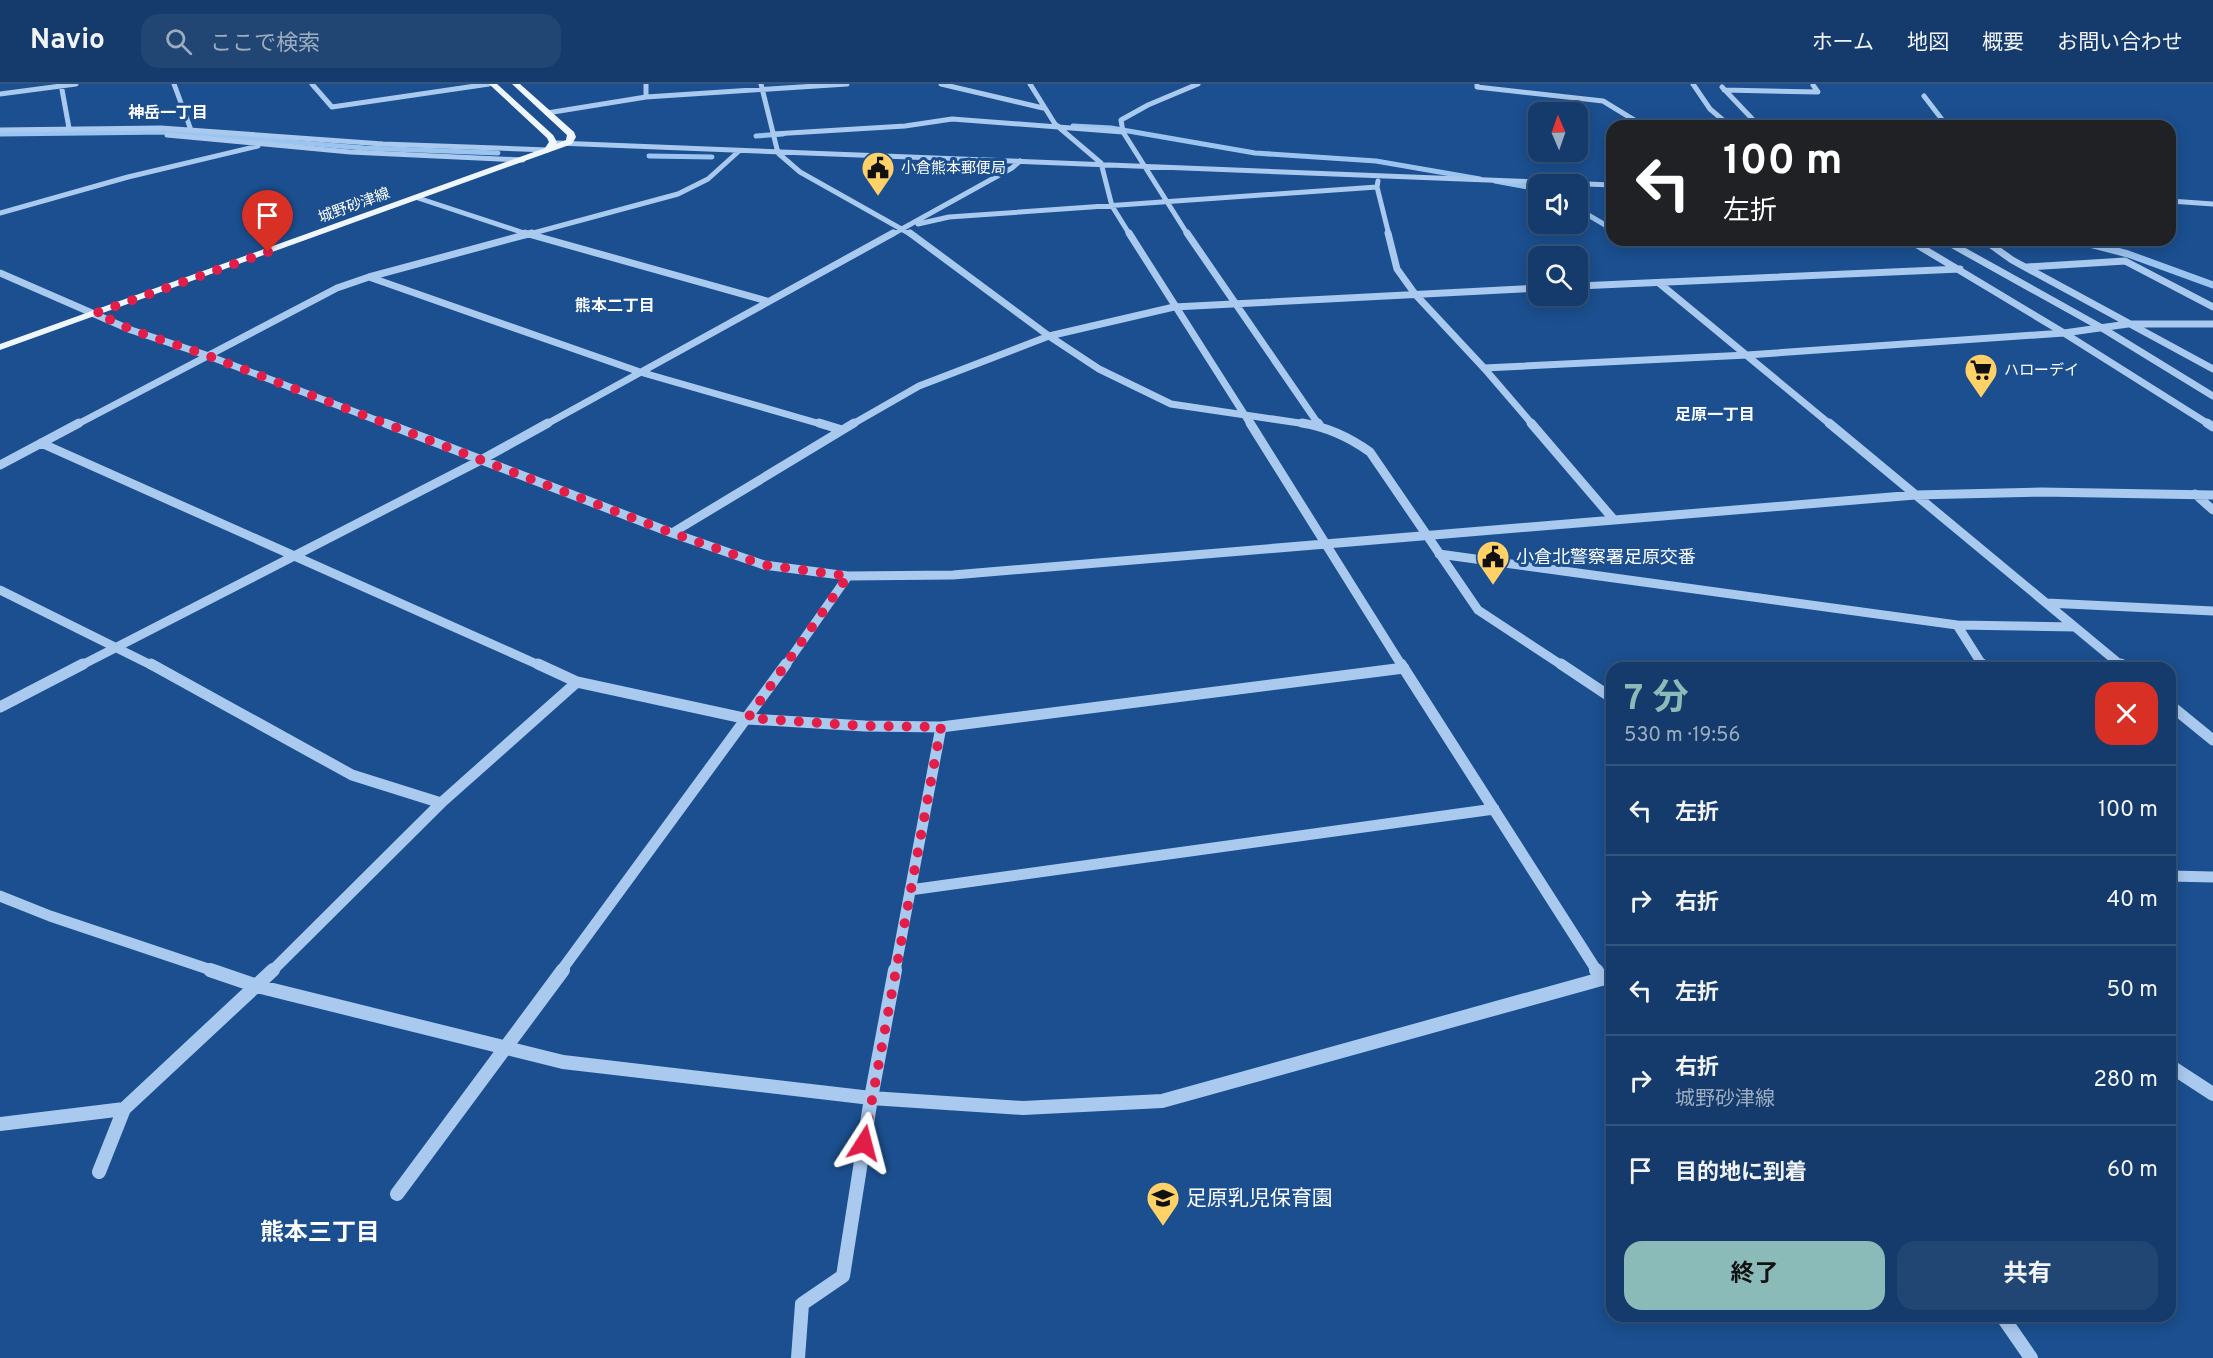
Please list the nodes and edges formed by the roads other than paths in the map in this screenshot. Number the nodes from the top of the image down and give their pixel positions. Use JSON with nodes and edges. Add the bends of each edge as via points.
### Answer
{"nodes":[{"id":1,"x":76,"y":84,"type":"edge"},
{"id":2,"x":174,"y":84,"type":"edge"},
{"id":3,"x":312,"y":84,"type":"edge"},
{"id":4,"x":491,"y":84,"type":"edge"},
{"id":5,"x":516,"y":84,"type":"edge"},
{"id":6,"x":646,"y":84,"type":"edge"},
{"id":7,"x":847,"y":84,"type":"edge"},
{"id":8,"x":941,"y":84,"type":"edge"},
{"id":9,"x":1030,"y":84,"type":"edge"},
{"id":10,"x":1198,"y":84,"type":"edge"},
{"id":11,"x":1477,"y":84,"type":"edge"},
{"id":12,"x":1694,"y":84,"type":"edge"},
{"id":13,"x":1720,"y":84,"type":"edge"},
{"id":14,"x":61,"y":85,"type":"edge"},
{"id":15,"x":1813,"y":85,"type":"edge"},
{"id":16,"x":762,"y":87,"type":"edge"},
{"id":17,"x":1724,"y":90,"type":"junction"},
{"id":18,"x":0,"y":94,"type":"edge"},
{"id":19,"x":1924,"y":96,"type":"dead end"},
{"id":20,"x":646,"y":97,"type":"junction"},
{"id":21,"x":1043,"y":108,"type":"junction"},
{"id":22,"x":547,"y":112,"type":"junction"},
{"id":23,"x":1634,"y":120,"type":"edge"},
{"id":24,"x":1723,"y":120,"type":"edge"},
{"id":25,"x":1753,"y":120,"type":"edge"},
{"id":26,"x":1942,"y":120,"type":"edge"},
{"id":27,"x":1058,"y":126,"type":"junction"},
{"id":28,"x":69,"y":128,"type":"junction"},
{"id":29,"x":0,"y":130,"type":"edge"},
{"id":30,"x":191,"y":130,"type":"junction"},
{"id":31,"x":1123,"y":130,"type":"junction"},
{"id":32,"x":571,"y":134,"type":"junction"},
{"id":33,"x":0,"y":136,"type":"edge"},
{"id":34,"x":774,"y":136,"type":"junction"},
{"id":35,"x":267,"y":144,"type":"junction"},
{"id":36,"x":566,"y":145,"type":"junction"},
{"id":37,"x":591,"y":145,"type":"junction"},
{"id":38,"x":551,"y":146,"type":"junction"},
{"id":39,"x":739,"y":151,"type":"junction"},
{"id":40,"x":778,"y":153,"type":"junction"},
{"id":41,"x":523,"y":160,"type":"junction"},
{"id":42,"x":1020,"y":161,"type":"junction"},
{"id":43,"x":1101,"y":163,"type":"junction"},
{"id":44,"x":1141,"y":165,"type":"junction"},
{"id":45,"x":1379,"y":174,"type":"junction"},
{"id":46,"x":1606,"y":184,"type":"edge"},
{"id":47,"x":1377,"y":187,"type":"junction"},
{"id":48,"x":418,"y":198,"type":"junction"},
{"id":49,"x":1165,"y":201,"type":"junction"},
{"id":50,"x":2176,"y":201,"type":"edge"},
{"id":51,"x":2213,"y":204,"type":"edge"},
{"id":52,"x":1112,"y":206,"type":"junction"},
{"id":53,"x":0,"y":213,"type":"edge"},
{"id":54,"x":903,"y":228,"type":"junction"},
{"id":55,"x":527,"y":234,"type":"junction"},
{"id":56,"x":1920,"y":246,"type":"edge"},
{"id":57,"x":1955,"y":246,"type":"edge"},
{"id":58,"x":1993,"y":246,"type":"edge"},
{"id":59,"x":2025,"y":267,"type":"junction"},
{"id":60,"x":1960,"y":269,"type":"junction"},
{"id":61,"x":0,"y":273,"type":"edge"},
{"id":62,"x":369,"y":277,"type":"junction"},
{"id":63,"x":1659,"y":283,"type":"junction"},
{"id":64,"x":1588,"y":286,"type":"edge"},
{"id":65,"x":1528,"y":289,"type":"edge"},
{"id":66,"x":1415,"y":294,"type":"junction"},
{"id":67,"x":767,"y":301,"type":"junction"},
{"id":68,"x":1235,"y":303,"type":"junction"},
{"id":69,"x":1174,"y":306,"type":"junction"},
{"id":70,"x":2213,"y":307,"type":"edge"},
{"id":71,"x":96,"y":313,"type":"junction"},
{"id":72,"x":2128,"y":324,"type":"junction"},
{"id":73,"x":2213,"y":324,"type":"edge"},
{"id":74,"x":2102,"y":328,"type":"junction"},
{"id":75,"x":2064,"y":333,"type":"junction"},
{"id":76,"x":1049,"y":336,"type":"junction"},
{"id":77,"x":0,"y":347,"type":"edge"},
{"id":78,"x":206,"y":355,"type":"junction"},
{"id":79,"x":1747,"y":355,"type":"junction"},
{"id":80,"x":1484,"y":368,"type":"junction"},
{"id":81,"x":2213,"y":369,"type":"edge"},
{"id":82,"x":640,"y":372,"type":"junction"},
{"id":83,"x":2213,"y":396,"type":"edge"},
{"id":84,"x":1243,"y":414,"type":"junction"},
{"id":85,"x":1320,"y":426,"type":"junction"},
{"id":86,"x":2213,"y":427,"type":"edge"},
{"id":87,"x":842,"y":430,"type":"junction"},
{"id":88,"x":41,"y":443,"type":"junction"},
{"id":89,"x":481,"y":460,"type":"junction"},
{"id":90,"x":0,"y":465,"type":"edge"},
{"id":91,"x":2194,"y":494,"type":"junction"},
{"id":92,"x":1915,"y":495,"type":"junction"},
{"id":93,"x":2213,"y":495,"type":"edge"},
{"id":94,"x":2213,"y":510,"type":"edge"},
{"id":95,"x":1614,"y":520,"type":"junction"},
{"id":96,"x":672,"y":533,"type":"junction"},
{"id":97,"x":1425,"y":535,"type":"junction"},
{"id":98,"x":1323,"y":543,"type":"junction"},
{"id":99,"x":1439,"y":554,"type":"junction"},
{"id":100,"x":295,"y":556,"type":"junction"},
{"id":101,"x":848,"y":576,"type":"junction"},
{"id":102,"x":0,"y":590,"type":"edge"},
{"id":103,"x":2047,"y":603,"type":"junction"},
{"id":104,"x":2213,"y":610,"type":"edge"},
{"id":105,"x":1957,"y":625,"type":"junction"},
{"id":106,"x":2075,"y":627,"type":"junction"},
{"id":107,"x":119,"y":647,"type":"junction"},
{"id":108,"x":1980,"y":662,"type":"edge"},
{"id":109,"x":2118,"y":662,"type":"edge"},
{"id":110,"x":1404,"y":668,"type":"junction"},
{"id":111,"x":577,"y":682,"type":"junction"},
{"id":112,"x":1606,"y":694,"type":"edge"},
{"id":113,"x":0,"y":707,"type":"edge"},
{"id":114,"x":2176,"y":710,"type":"edge"},
{"id":115,"x":748,"y":718,"type":"junction"},
{"id":116,"x":941,"y":727,"type":"junction"},
{"id":117,"x":2212,"y":738,"type":"edge"},
{"id":118,"x":441,"y":803,"type":"junction"},
{"id":119,"x":1494,"y":809,"type":"junction"},
{"id":120,"x":2176,"y":876,"type":"edge"},
{"id":121,"x":2213,"y":877,"type":"edge"},
{"id":122,"x":910,"y":890,"type":"junction"},
{"id":123,"x":0,"y":896,"type":"edge"},
{"id":124,"x":1606,"y":976,"type":"edge"},
{"id":125,"x":1606,"y":977,"type":"edge"},
{"id":126,"x":256,"y":986,"type":"junction"},
{"id":127,"x":505,"y":1048,"type":"junction"},
{"id":128,"x":2176,"y":1070,"type":"edge"},
{"id":129,"x":2213,"y":1094,"type":"edge"},
{"id":130,"x":871,"y":1098,"type":"junction"},
{"id":131,"x":124,"y":1109,"type":"junction"},
{"id":132,"x":0,"y":1124,"type":"edge"},
{"id":133,"x":99,"y":1172,"type":"dead end"},
{"id":134,"x":397,"y":1194,"type":"dead end"},
{"id":135,"x":2006,"y":1322,"type":"edge"},
{"id":136,"x":798,"y":1358,"type":"edge"},
{"id":137,"x":2031,"y":1358,"type":"edge"}],
"edges":[{"from":1,"to":14,"type":"street"},
{"from":2,"to":30,"type":"street"},
{"from":3,"to":4,"type":"street","via":[[332,107]]},
{"from":4,"to":38,"type":"main road"},
{"from":5,"to":22,"type":"main road"},
{"from":6,"to":20,"type":"street"},
{"from":7,"to":16,"type":"street"},
{"from":8,"to":21,"type":"street"},
{"from":9,"to":21,"type":"street"},
{"from":10,"to":31,"type":"street","via":[[1121,120]]},
{"from":11,"to":23,"type":"street","via":[[1603,101]]},
{"from":12,"to":24,"type":"street","via":[[1710,109]]},
{"from":13,"to":17,"type":"street"},
{"from":14,"to":18,"type":"street"},
{"from":14,"to":28,"type":"street"},
{"from":15,"to":17,"type":"street","via":[[1818,92]]},
{"from":16,"to":20,"type":"street"},
{"from":16,"to":34,"type":"street"},
{"from":17,"to":25,"type":"street"},
{"from":19,"to":26,"type":"street"},
{"from":20,"to":22,"type":"street"},
{"from":21,"to":27,"type":"street"},
{"from":22,"to":32,"type":"main road"},
{"from":27,"to":31,"type":"street"},
{"from":27,"to":34,"type":"street","via":[[952,119]]},
{"from":27,"to":43,"type":"street"},
{"from":28,"to":29,"type":"street"},
{"from":28,"to":30,"type":"street"},
{"from":30,"to":38,"type":"street","via":[[383,144]]},
{"from":31,"to":44,"type":"street"},
{"from":32,"to":36,"type":"main road"},
{"from":32,"to":37,"type":"street"},
{"from":33,"to":35,"type":"street","via":[[140,133]]},
{"from":34,"to":40,"type":"street"},
{"from":35,"to":41,"type":"street"},
{"from":35,"to":53,"type":"street"},
{"from":36,"to":37,"type":"street"},
{"from":36,"to":38,"type":"main road","name":"城野砂津線"},
{"from":37,"to":39,"type":"street"},
{"from":38,"to":41,"type":"main road","name":"城野砂津線"},
{"from":39,"to":40,"type":"street"},
{"from":39,"to":55,"type":"street","via":[[708,179],[678,194]]},
{"from":40,"to":42,"type":"street"},
{"from":40,"to":54,"type":"street","via":[[800,172]]},
{"from":41,"to":48,"type":"main road","name":"城野砂津線"},
{"from":42,"to":43,"type":"street"},
{"from":42,"to":54,"type":"street"},
{"from":43,"to":44,"type":"street"},
{"from":43,"to":52,"type":"street"},
{"from":44,"to":45,"type":"street"},
{"from":44,"to":49,"type":"street"},
{"from":45,"to":46,"type":"street"},
{"from":45,"to":47,"type":"street"},
{"from":47,"to":49,"type":"street"},
{"from":47,"to":66,"type":"street","via":[[1397,269]]},
{"from":48,"to":55,"type":"street"},
{"from":48,"to":71,"type":"main road","name":"城野砂津線"},
{"from":49,"to":52,"type":"street"},
{"from":49,"to":68,"type":"street"},
{"from":50,"to":51,"type":"street"},
{"from":52,"to":54,"type":"street","via":[[949,217]]},
{"from":52,"to":69,"type":"street"},
{"from":54,"to":67,"type":"street"},
{"from":54,"to":76,"type":"street"},
{"from":55,"to":62,"type":"street"},
{"from":55,"to":67,"type":"street"},
{"from":56,"to":60,"type":"street"},
{"from":57,"to":74,"type":"street"},
{"from":58,"to":59,"type":"street"},
{"from":59,"to":70,"type":"street","via":[[2125,261]]},
{"from":59,"to":72,"type":"street"},
{"from":60,"to":63,"type":"street"},
{"from":60,"to":75,"type":"street"},
{"from":61,"to":71,"type":"street"},
{"from":62,"to":78,"type":"street","via":[[337,288]]},
{"from":62,"to":82,"type":"street"},
{"from":63,"to":64,"type":"street"},
{"from":63,"to":79,"type":"street"},
{"from":65,"to":66,"type":"street"},
{"from":66,"to":68,"type":"street"},
{"from":66,"to":80,"type":"street"},
{"from":67,"to":82,"type":"street"},
{"from":68,"to":69,"type":"street"},
{"from":68,"to":85,"type":"street"},
{"from":69,"to":76,"type":"street"},
{"from":69,"to":84,"type":"street"},
{"from":71,"to":77,"type":"main road","name":"城野砂津線"},
{"from":71,"to":78,"type":"street","via":[[132,330]]},
{"from":72,"to":73,"type":"street"},
{"from":72,"to":74,"type":"street"},
{"from":72,"to":81,"type":"street"},
{"from":74,"to":75,"type":"street"},
{"from":74,"to":83,"type":"street"},
{"from":75,"to":79,"type":"street"},
{"from":75,"to":86,"type":"street"},
{"from":76,"to":84,"type":"street","via":[[1099,369],[1171,404]]},
{"from":76,"to":87,"type":"street","via":[[919,386]]},
{"from":78,"to":88,"type":"street"},
{"from":78,"to":89,"type":"street"},
{"from":79,"to":80,"type":"street"},
{"from":79,"to":92,"type":"street"},
{"from":80,"to":95,"type":"street"},
{"from":82,"to":87,"type":"street"},
{"from":82,"to":89,"type":"street"},
{"from":84,"to":85,"type":"street"},
{"from":84,"to":98,"type":"street"},
{"from":85,"to":97,"type":"street","via":[[1350,438],[1370,452]]},
{"from":87,"to":96,"type":"street"},
{"from":88,"to":90,"type":"street"},
{"from":88,"to":100,"type":"street"},
{"from":89,"to":96,"type":"street"},
{"from":89,"to":100,"type":"street"},
{"from":91,"to":92,"type":"street"},
{"from":91,"to":93,"type":"street"},
{"from":91,"to":94,"type":"street"},
{"from":92,"to":95,"type":"street"},
{"from":92,"to":103,"type":"street"},
{"from":95,"to":97,"type":"street"},
{"from":96,"to":101,"type":"street","via":[[764,565]]},
{"from":97,"to":98,"type":"street"},
{"from":97,"to":99,"type":"street"},
{"from":98,"to":101,"type":"street","via":[[953,575]]},
{"from":98,"to":110,"type":"street"},
{"from":99,"to":105,"type":"street"},
{"from":99,"to":112,"type":"street","via":[[1478,610]]},
{"from":100,"to":107,"type":"street"},
{"from":100,"to":111,"type":"street"},
{"from":101,"to":115,"type":"street"},
{"from":102,"to":107,"type":"street"},
{"from":103,"to":104,"type":"street"},
{"from":103,"to":106,"type":"street"},
{"from":105,"to":106,"type":"street"},
{"from":105,"to":108,"type":"street"},
{"from":106,"to":109,"type":"street"},
{"from":107,"to":113,"type":"street"},
{"from":107,"to":118,"type":"street","via":[[352,776]]},
{"from":110,"to":116,"type":"street"},
{"from":110,"to":119,"type":"street"},
{"from":111,"to":115,"type":"street"},
{"from":111,"to":118,"type":"street"},
{"from":114,"to":117,"type":"street"},
{"from":115,"to":116,"type":"street"},
{"from":115,"to":127,"type":"street"},
{"from":116,"to":122,"type":"street"},
{"from":118,"to":126,"type":"street"},
{"from":119,"to":122,"type":"street"},
{"from":119,"to":124,"type":"street"},
{"from":120,"to":121,"type":"street"},
{"from":122,"to":130,"type":"street"},
{"from":123,"to":126,"type":"street"},
{"from":125,"to":130,"type":"street","via":[[1162,1101],[1023,1108]]},
{"from":126,"to":127,"type":"street"},
{"from":126,"to":131,"type":"street"},
{"from":127,"to":130,"type":"street","via":[[563,1062]]},
{"from":127,"to":134,"type":"street"},
{"from":128,"to":129,"type":"street"},
{"from":130,"to":136,"type":"street","via":[[843,1276],[802,1304]]},
{"from":131,"to":132,"type":"street"},
{"from":131,"to":133,"type":"street"},
{"from":135,"to":137,"type":"street"}]}
